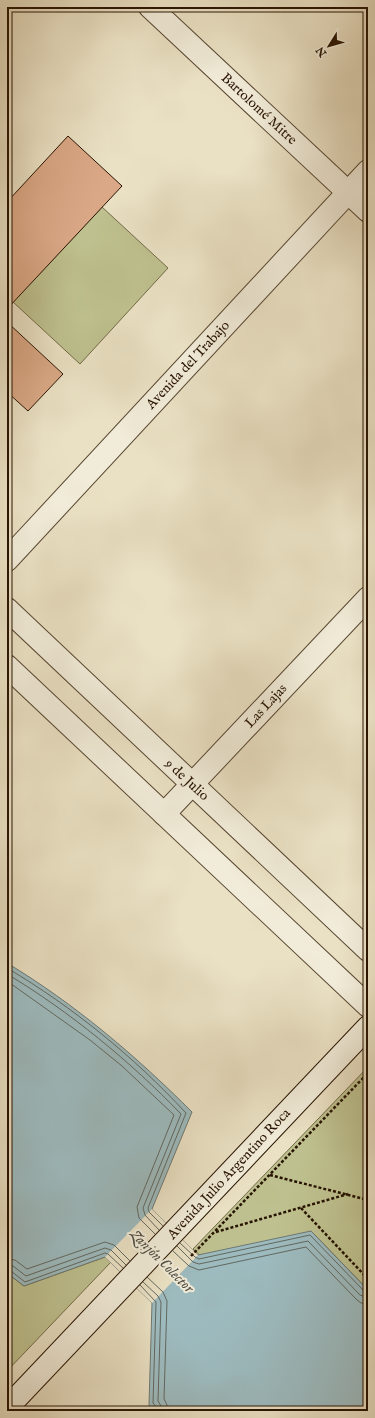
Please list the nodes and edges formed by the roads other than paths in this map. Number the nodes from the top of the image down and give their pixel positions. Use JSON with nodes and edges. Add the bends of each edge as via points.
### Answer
{"nodes":[{"id":1,"x":150,"y":7,"type":"edge"},
{"id":2,"x":368,"y":171,"type":"edge"},
{"id":3,"x":348,"y":192,"type":"junction"},
{"id":4,"x":368,"y":211,"type":"edge"},
{"id":5,"x":7,"y":560,"type":"edge"},
{"id":6,"x":368,"y":598,"type":"edge"},
{"id":7,"x":7,"y":609,"type":"edge"},
{"id":8,"x":7,"y":666,"type":"edge"},
{"id":9,"x":192,"y":784,"type":"junction"},
{"id":10,"x":164,"y":814,"type":"junction"},
{"id":11,"x":368,"y":950,"type":"edge"},
{"id":12,"x":368,"y":1006,"type":"edge"},
{"id":13,"x":368,"y":1028,"type":"edge"},
{"id":14,"x":7,"y":1408,"type":"edge"}],
"edges":[{"from":1,"to":3,"type":"street","name":"Bartolomé Mitre"},
{"from":2,"to":3,"type":"street","name":"Avenida del Trabajo"},
{"from":3,"to":4,"type":"street","name":"Bartolomé Mitre"},
{"from":3,"to":5,"type":"street","name":"Avenida del Trabajo"},
{"from":6,"to":9,"type":"street","name":"Las Lajas"},
{"from":7,"to":9,"type":"street","name":"9 de Julio"},
{"from":8,"to":10,"type":"street"},
{"from":9,"to":10,"type":"street","name":"Las Lajas"},
{"from":9,"to":11,"type":"street","name":"9 de Julio"},
{"from":10,"to":12,"type":"street"},
{"from":13,"to":14,"type":"street","name":"Avenida Julio Argentino Roca"}]}
